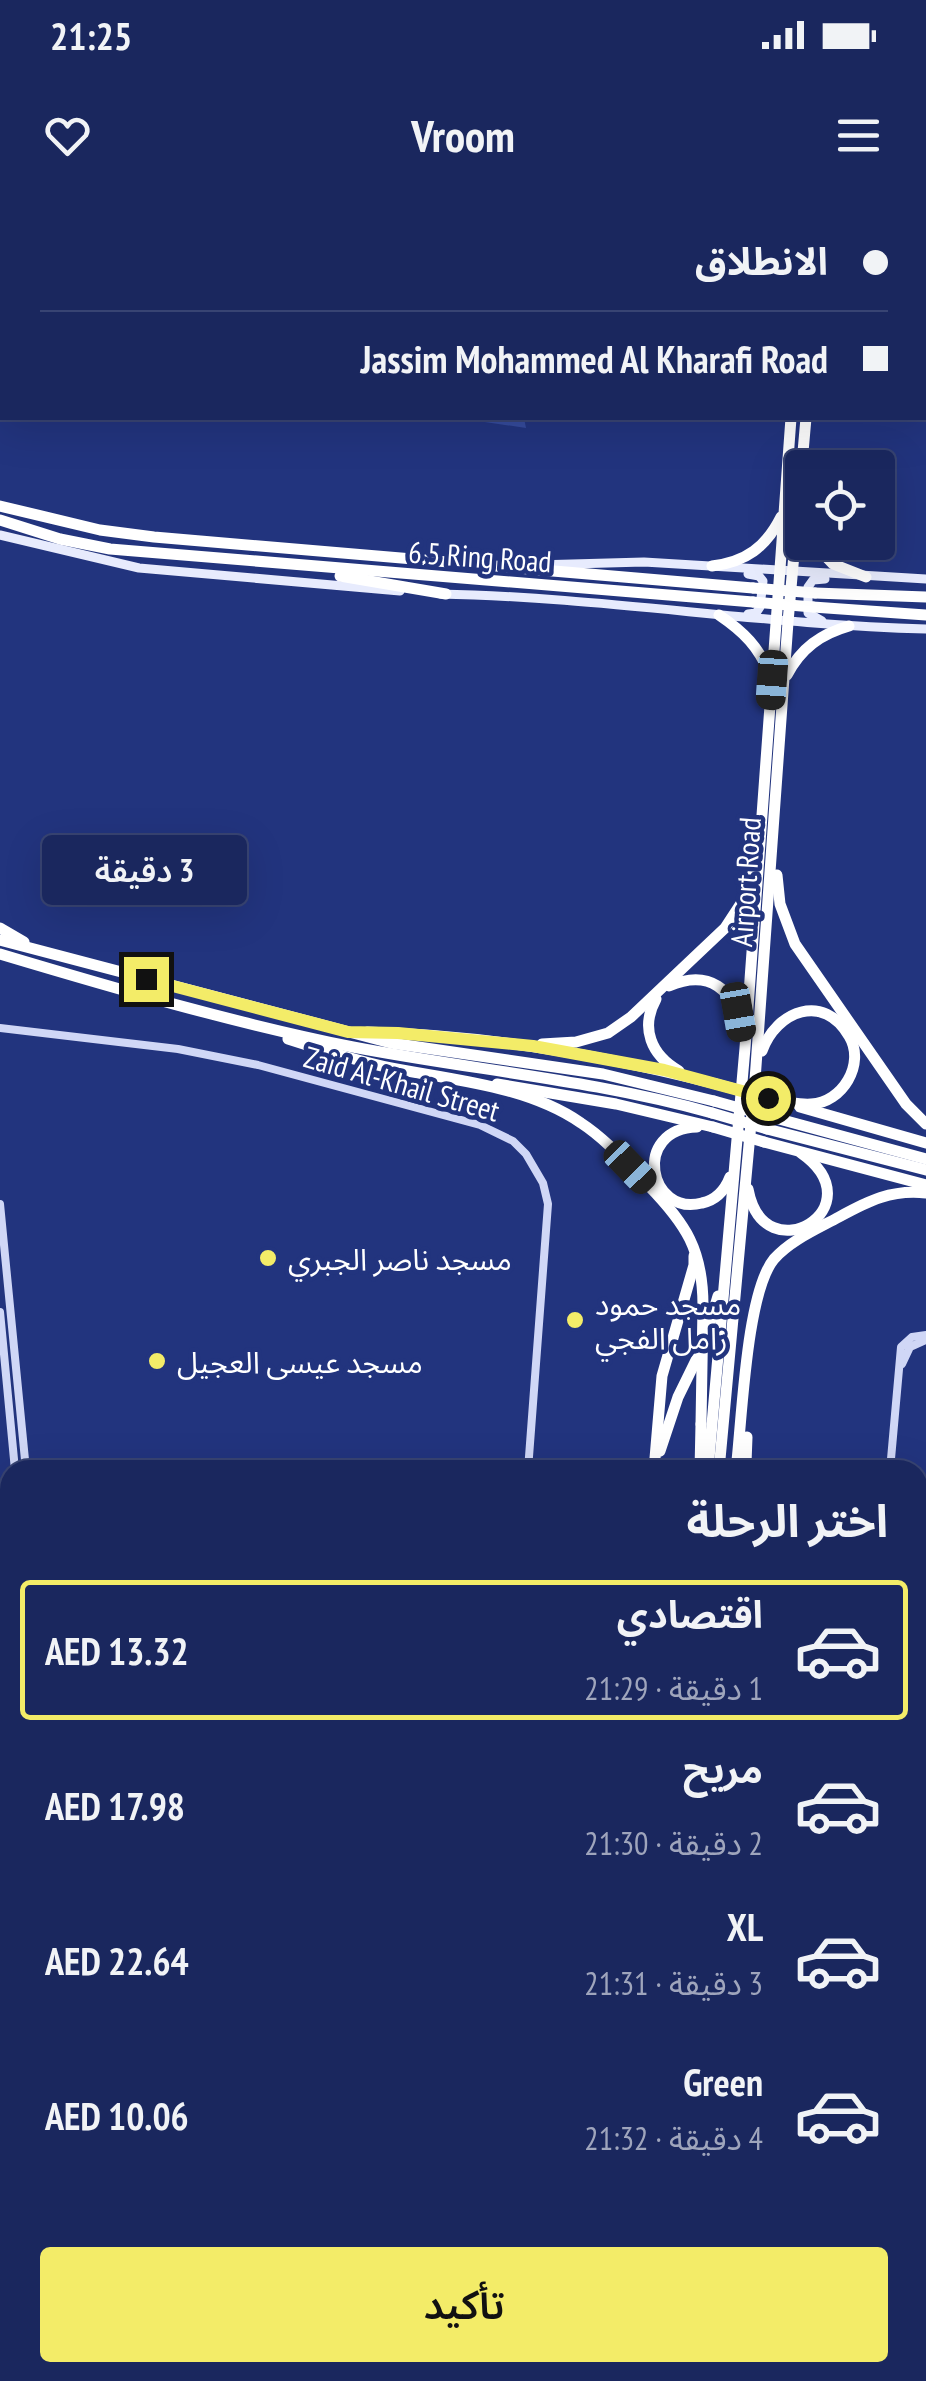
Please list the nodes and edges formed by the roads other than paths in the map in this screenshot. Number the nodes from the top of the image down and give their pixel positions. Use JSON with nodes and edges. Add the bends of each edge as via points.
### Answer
{"nodes":[{"id":1,"x":790,"y":420,"type":"edge"},
{"id":2,"x":806,"y":420,"type":"edge"},
{"id":3,"x":789,"y":450,"type":"edge"},
{"id":4,"x":803,"y":450,"type":"edge"},
{"id":5,"x":0,"y":506,"type":"edge"},
{"id":6,"x":785,"y":510,"type":"edge"},
{"id":7,"x":0,"y":523,"type":"edge"},
{"id":8,"x":0,"y":535,"type":"edge"},
{"id":9,"x":786,"y":560,"type":"edge"},
{"id":10,"x":788,"y":560,"type":"edge"},
{"id":11,"x":829,"y":560,"type":"edge"},
{"id":12,"x":286,"y":566,"type":"junction"},
{"id":13,"x":705,"y":566,"type":"junction"},
{"id":14,"x":517,"y":568,"type":"junction"},
{"id":15,"x":786,"y":571,"type":"junction"},
{"id":16,"x":866,"y":577,"type":"junction"},
{"id":17,"x":887,"y":578,"type":"junction"},
{"id":18,"x":926,"y":579,"type":"edge"},
{"id":19,"x":446,"y":594,"type":"junction"},
{"id":20,"x":926,"y":597,"type":"edge"},
{"id":21,"x":690,"y":612,"type":"junction"},
{"id":22,"x":719,"y":615,"type":"junction"},
{"id":23,"x":926,"y":615,"type":"edge"},
{"id":24,"x":782,"y":622,"type":"junction"},
{"id":25,"x":849,"y":626,"type":"junction"},
{"id":26,"x":880,"y":627,"type":"junction"},
{"id":27,"x":926,"y":629,"type":"edge"},
{"id":28,"x":777,"y":681,"type":"junction"},
{"id":29,"x":776,"y":815,"type":"junction"},
{"id":30,"x":759,"y":860,"type":"junction"},
{"id":31,"x":0,"y":928,"type":"edge"},
{"id":32,"x":0,"y":940,"type":"edge"},
{"id":33,"x":40,"y":951,"type":"junction"},
{"id":34,"x":0,"y":954,"type":"edge"},
{"id":35,"x":0,"y":962,"type":"edge"},
{"id":36,"x":120,"y":990,"type":"junction"},
{"id":37,"x":242,"y":1022,"type":"junction"},
{"id":38,"x":0,"y":1028,"type":"edge"},
{"id":39,"x":348,"y":1032,"type":"junction"},
{"id":40,"x":533,"y":1046,"type":"junction"},
{"id":41,"x":745,"y":1048,"type":"junction"},
{"id":42,"x":434,"y":1076,"type":"junction"},
{"id":43,"x":692,"y":1078,"type":"junction"},
{"id":44,"x":755,"y":1080,"type":"junction"},
{"id":45,"x":774,"y":1100,"type":"junction"},
{"id":46,"x":713,"y":1117,"type":"junction"},
{"id":47,"x":768,"y":1122,"type":"junction"},
{"id":48,"x":926,"y":1124,"type":"edge"},
{"id":49,"x":926,"y":1142,"type":"edge"},
{"id":50,"x":801,"y":1153,"type":"junction"},
{"id":51,"x":736,"y":1154,"type":"junction"},
{"id":52,"x":926,"y":1159,"type":"edge"},
{"id":53,"x":926,"y":1170,"type":"edge"},
{"id":54,"x":746,"y":1176,"type":"junction"},
{"id":55,"x":926,"y":1184,"type":"edge"},
{"id":56,"x":926,"y":1192,"type":"edge"},
{"id":57,"x":0,"y":1204,"type":"edge"},
{"id":58,"x":682,"y":1224,"type":"junction"},
{"id":59,"x":800,"y":1238,"type":"junction"},
{"id":60,"x":726,"y":1263,"type":"junction"},
{"id":61,"x":0,"y":1312,"type":"edge"},
{"id":62,"x":926,"y":1338,"type":"edge"},
{"id":63,"x":725,"y":1383,"type":"junction"},
{"id":64,"x":13,"y":1460,"type":"edge"},
{"id":65,"x":25,"y":1460,"type":"edge"},
{"id":66,"x":529,"y":1460,"type":"edge"},
{"id":67,"x":656,"y":1460,"type":"edge"},
{"id":68,"x":658,"y":1460,"type":"edge"},
{"id":69,"x":700,"y":1460,"type":"edge"},
{"id":70,"x":709,"y":1460,"type":"edge"},
{"id":71,"x":720,"y":1460,"type":"edge"},
{"id":72,"x":739,"y":1460,"type":"edge"},
{"id":73,"x":742,"y":1460,"type":"edge"},
{"id":74,"x":742,"y":1460,"type":"edge"},
{"id":75,"x":891,"y":1460,"type":"edge"}],
"edges":[{"from":1,"to":3,"type":"highway","name":"Airport Road"},
{"from":2,"to":4,"type":"highway","name":"Airport Road"},
{"from":5,"to":14,"type":"highway","name":"6.5 Ring Road","via":[[154,538]]},
{"from":6,"to":13,"type":"highway","via":[[760,548]]},
{"from":7,"to":12,"type":"highway","name":"6.5 Ring Road","via":[[110,549]]},
{"from":8,"to":19,"type":"main road","via":[[166,572]]},
{"from":9,"to":15,"type":"highway","name":"Airport Road"},
{"from":10,"to":15,"type":"highway","name":"Airport Road"},
{"from":11,"to":16,"type":"highway"},
{"from":12,"to":19,"type":"highway"},
{"from":12,"to":23,"type":"highway","name":"6.5 Ring Road","bridge":true},
{"from":13,"to":14,"type":"main road","via":[[599,562]]},
{"from":13,"to":15,"type":"main road"},
{"from":13,"to":21,"type":"main road","via":[[759,576],[760,607],[751,614]]},
{"from":14,"to":20,"type":"highway","name":"6.5 Ring Road","bridge":true},
{"from":15,"to":16,"type":"main road"},
{"from":15,"to":24,"type":"highway","name":"Airport Road"},
{"from":16,"to":17,"type":"main road"},
{"from":17,"to":18,"type":"main road"},
{"from":17,"to":26,"type":"main road","via":[[818,579],[808,587],[812,618]]},
{"from":19,"to":21,"type":"main road"},
{"from":21,"to":22,"type":"main road"},
{"from":22,"to":24,"type":"main road"},
{"from":22,"to":28,"type":"highway","via":[[760,650]]},
{"from":24,"to":25,"type":"main road"},
{"from":24,"to":28,"type":"highway","name":"Airport Road"},
{"from":25,"to":26,"type":"main road"},
{"from":25,"to":28,"type":"highway","via":[[816,640]]},
{"from":26,"to":27,"type":"main road"},
{"from":28,"to":29,"type":"highway","name":"Airport Road"},
{"from":28,"to":30,"type":"highway","name":"Airport Road"},
{"from":29,"to":44,"type":"highway","name":"Airport Road"},
{"from":29,"to":48,"type":"highway","via":[[777,884],[786,926]]},
{"from":30,"to":40,"type":"highway","via":[[725,928],[631,1017],[576,1042]]},
{"from":30,"to":41,"type":"highway","name":"Airport Road"},
{"from":31,"to":33,"type":"highway"},
{"from":32,"to":33,"type":"highway"},
{"from":33,"to":39,"type":"highway"},
{"from":34,"to":36,"type":"highway"},
{"from":35,"to":36,"type":"highway"},
{"from":36,"to":37,"type":"highway"},
{"from":37,"to":42,"type":"highway","via":[[346,1057]]},
{"from":37,"to":46,"type":"highway","via":[[354,1047],[608,1087]]},
{"from":38,"to":66,"type":"street","name":"Zaid Al-Khail Street","via":[[258,1065],[456,1118],[513,1141],[536,1169],[548,1204]]},
{"from":39,"to":40,"type":"highway"},
{"from":39,"to":46,"type":"highway","via":[[603,1074]]},
{"from":40,"to":43,"type":"highway"},
{"from":41,"to":43,"type":"highway","via":[[727,992],[700,980],[670,986],[650,1010],[648,1036],[664,1061]]},
{"from":41,"to":51,"type":"highway","name":"Airport Road"},
{"from":42,"to":46,"type":"highway"},
{"from":42,"to":58,"type":"highway","via":[[530,1100],[579,1121]]},
{"from":43,"to":45,"type":"highway","bridge":true},
{"from":44,"to":45,"type":"highway","via":[[779,1021],[802,1011],[842,1025],[853,1043],[854,1066],[842,1089],[812,1104]]},
{"from":44,"to":54,"type":"highway","name":"Airport Road"},
{"from":45,"to":49,"type":"highway"},
{"from":46,"to":47,"type":"highway","bridge":true},
{"from":46,"to":50,"type":"highway","bridge":true},
{"from":46,"to":51,"type":"highway","via":[[662,1142],[654,1168],[658,1185],[681,1203],[713,1199],[727,1186]]},
{"from":47,"to":52,"type":"highway"},
{"from":47,"to":53,"type":"highway"},
{"from":50,"to":54,"type":"highway","via":[[828,1185],[822,1214],[806,1226],[789,1231],[762,1221],[752,1208]]},
{"from":50,"to":55,"type":"highway"},
{"from":51,"to":60,"type":"highway","name":"Airport Road"},
{"from":54,"to":63,"type":"highway","name":"Airport Road"},
{"from":56,"to":59,"type":"highway","via":[[878,1197]]},
{"from":57,"to":65,"type":"street"},
{"from":58,"to":67,"type":"highway","via":[[694,1266],[662,1376]]},
{"from":58,"to":69,"type":"highway","bridge":true,"via":[[701,1264]]},
{"from":59,"to":73,"type":"highway","via":[[764,1274],[754,1314]]},
{"from":59,"to":74,"type":"highway","via":[[764,1292]]},
{"from":60,"to":68,"type":"highway","via":[[703,1346]]},
{"from":60,"to":70,"type":"highway","name":"Airport Road"},
{"from":61,"to":64,"type":"street"},
{"from":62,"to":75,"type":"street","via":[[906,1341],[900,1352]]},
{"from":63,"to":71,"type":"highway","name":"Airport Road"},
{"from":63,"to":72,"type":"highway"}]}
